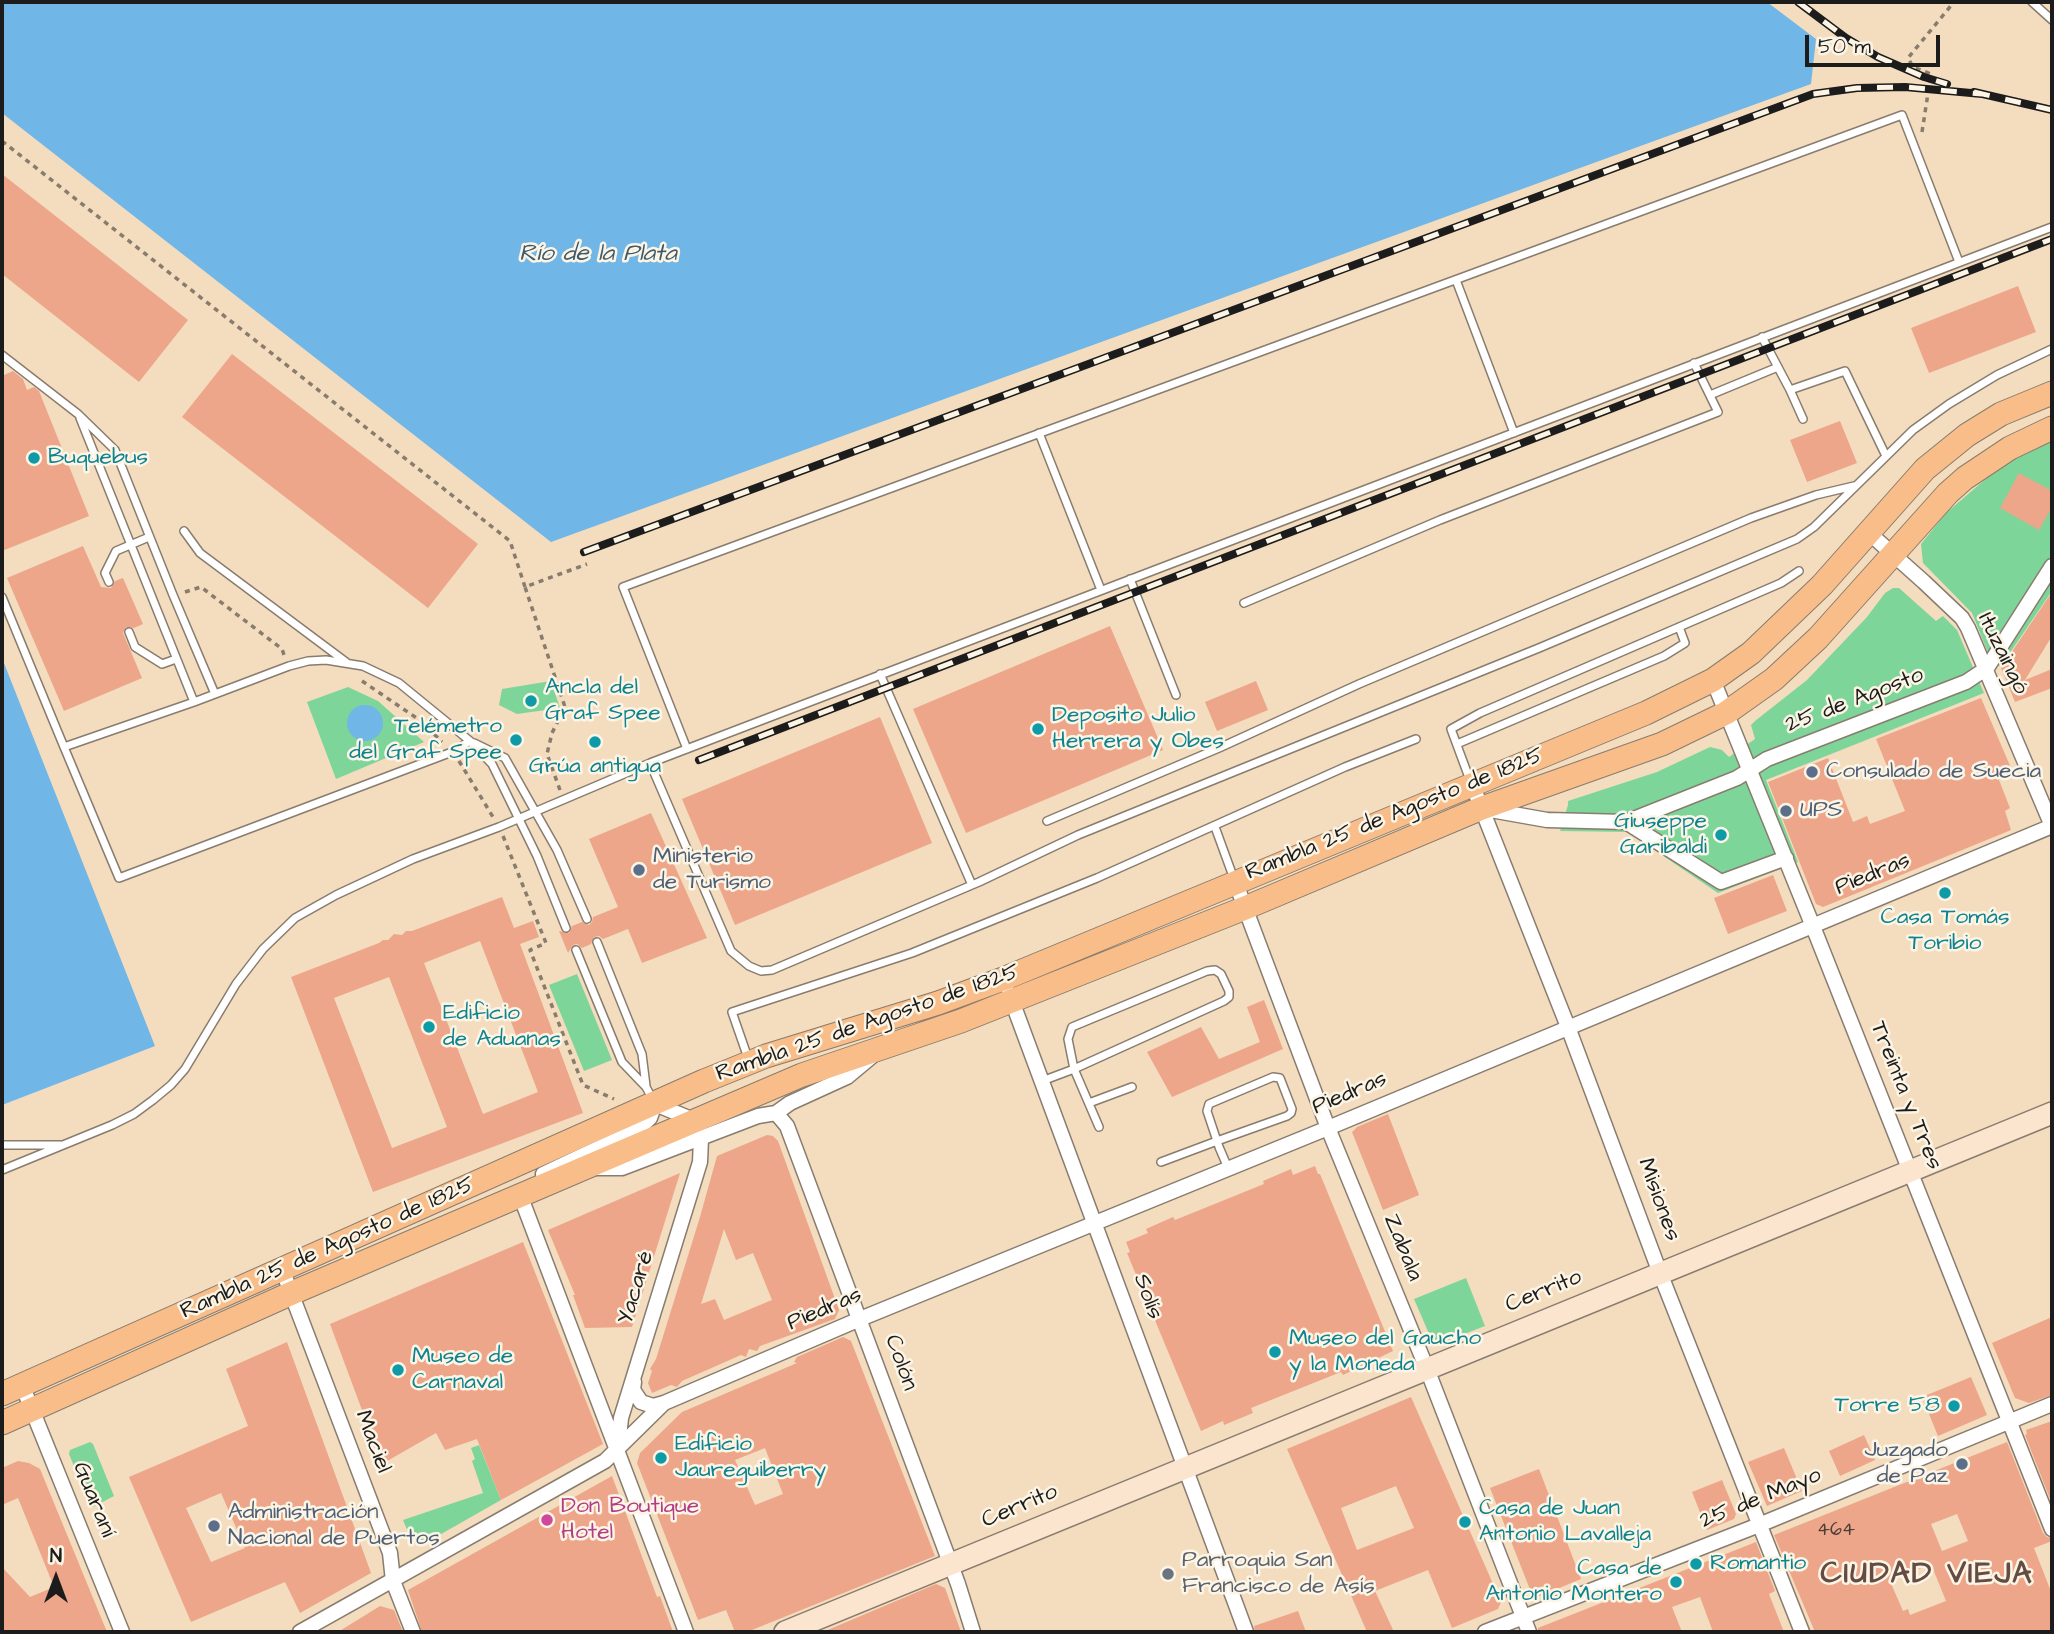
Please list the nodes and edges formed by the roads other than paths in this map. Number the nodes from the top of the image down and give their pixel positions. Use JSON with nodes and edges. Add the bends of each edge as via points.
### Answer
{"nodes":[{"id":1,"x":2032,"y":2,"type":"edge"},
{"id":2,"x":2052,"y":20,"type":"edge"},
{"id":3,"x":2052,"y":227,"type":"edge"},
{"id":4,"x":1959,"y":262,"type":"junction"},
{"id":5,"x":1456,"y":279,"type":"junction"},
{"id":6,"x":1762,"y":337,"type":"junction"},
{"id":7,"x":2052,"y":349,"type":"edge"},
{"id":8,"x":2,"y":355,"type":"edge"},
{"id":9,"x":1694,"y":363,"type":"junction"},
{"id":10,"x":1778,"y":367,"type":"junction"},
{"id":11,"x":1790,"y":390,"type":"junction"},
{"id":12,"x":2052,"y":393,"type":"edge"},
{"id":13,"x":1710,"y":395,"type":"junction"},
{"id":14,"x":78,"y":414,"type":"junction"},
{"id":15,"x":1803,"y":419,"type":"dead end"},
{"id":16,"x":2052,"y":428,"type":"edge"},
{"id":17,"x":1039,"y":433,"type":"junction"},
{"id":18,"x":1514,"y":433,"type":"junction"},
{"id":19,"x":1886,"y":456,"type":"junction"},
{"id":20,"x":1855,"y":486,"type":"junction"},
{"id":21,"x":184,"y":531,"type":"dead end"},
{"id":22,"x":1868,"y":532,"type":"junction"},
{"id":23,"x":149,"y":537,"type":"junction"},
{"id":24,"x":131,"y":545,"type":"junction"},
{"id":25,"x":1894,"y":554,"type":"junction"},
{"id":26,"x":2052,"y":566,"type":"edge"},
{"id":27,"x":1799,"y":571,"type":"dead end"},
{"id":28,"x":1130,"y":579,"type":"junction"},
{"id":29,"x":109,"y":582,"type":"dead end"},
{"id":30,"x":1101,"y":590,"type":"junction"},
{"id":31,"x":2,"y":597,"type":"edge"},
{"id":32,"x":1244,"y":603,"type":"dead end"},
{"id":33,"x":1679,"y":627,"type":"junction"},
{"id":34,"x":129,"y":632,"type":"dead end"},
{"id":35,"x":176,"y":659,"type":"junction"},
{"id":36,"x":346,"y":662,"type":"junction"},
{"id":37,"x":1987,"y":668,"type":"junction"},
{"id":38,"x":880,"y":674,"type":"junction"},
{"id":39,"x":1713,"y":680,"type":"junction"},
{"id":40,"x":215,"y":694,"type":"junction"},
{"id":41,"x":1176,"y":695,"type":"dead end"},
{"id":42,"x":194,"y":702,"type":"junction"},
{"id":43,"x":1726,"y":713,"type":"junction"},
{"id":44,"x":1416,"y":739,"type":"dead end"},
{"id":45,"x":470,"y":741,"type":"junction"},
{"id":46,"x":1457,"y":744,"type":"junction"},
{"id":47,"x":64,"y":747,"type":"junction"},
{"id":48,"x":687,"y":749,"type":"junction"},
{"id":49,"x":650,"y":763,"type":"junction"},
{"id":50,"x":1749,"y":771,"type":"junction"},
{"id":51,"x":1472,"y":784,"type":"junction"},
{"id":52,"x":1482,"y":808,"type":"junction"},
{"id":53,"x":536,"y":810,"type":"junction"},
{"id":54,"x":518,"y":818,"type":"junction"},
{"id":55,"x":1047,"y":821,"type":"dead end"},
{"id":56,"x":1626,"y":822,"type":"junction"},
{"id":57,"x":2052,"y":825,"type":"edge"},
{"id":58,"x":1215,"y":827,"type":"junction"},
{"id":59,"x":1786,"y":858,"type":"junction"},
{"id":60,"x":1235,"y":881,"type":"junction"},
{"id":61,"x":972,"y":885,"type":"junction"},
{"id":62,"x":1245,"y":908,"type":"junction"},
{"id":63,"x":587,"y":919,"type":"dead end"},
{"id":64,"x":1812,"y":924,"type":"junction"},
{"id":65,"x":566,"y":928,"type":"dead end"},
{"id":66,"x":597,"y":942,"type":"dead end"},
{"id":67,"x":576,"y":950,"type":"dead end"},
{"id":68,"x":1003,"y":979,"type":"junction"},
{"id":69,"x":1012,"y":1001,"type":"junction"},
{"id":70,"x":1568,"y":1027,"type":"junction"},
{"id":71,"x":882,"y":1047,"type":"junction"},
{"id":72,"x":750,"y":1062,"type":"junction"},
{"id":73,"x":1074,"y":1069,"type":"junction"},
{"id":74,"x":1042,"y":1081,"type":"junction"},
{"id":75,"x":1132,"y":1087,"type":"dead end"},
{"id":76,"x":651,"y":1095,"type":"junction"},
{"id":77,"x":1089,"y":1103,"type":"junction"},
{"id":78,"x":776,"y":1113,"type":"junction"},
{"id":79,"x":2052,"y":1113,"type":"edge"},
{"id":80,"x":1099,"y":1127,"type":"dead end"},
{"id":81,"x":1328,"y":1128,"type":"junction"},
{"id":82,"x":698,"y":1130,"type":"junction"},
{"id":83,"x":1217,"y":1141,"type":"junction"},
{"id":84,"x":2,"y":1145,"type":"edge"},
{"id":85,"x":64,"y":1145,"type":"junction"},
{"id":86,"x":1161,"y":1162,"type":"dead end"},
{"id":87,"x":1228,"y":1168,"type":"junction"},
{"id":88,"x":2,"y":1170,"type":"edge"},
{"id":89,"x":1910,"y":1171,"type":"junction"},
{"id":90,"x":520,"y":1195,"type":"junction"},
{"id":91,"x":472,"y":1215,"type":"junction"},
{"id":92,"x":1095,"y":1222,"type":"junction"},
{"id":93,"x":282,"y":1269,"type":"junction"},
{"id":94,"x":1660,"y":1273,"type":"junction"},
{"id":95,"x":292,"y":1293,"type":"junction"},
{"id":96,"x":860,"y":1319,"type":"junction"},
{"id":97,"x":1427,"y":1368,"type":"junction"},
{"id":98,"x":635,"y":1375,"type":"junction"},
{"id":99,"x":12,"y":1389,"type":"edge"},
{"id":100,"x":664,"y":1403,"type":"junction"},
{"id":101,"x":2052,"y":1404,"type":"edge"},
{"id":102,"x":32,"y":1410,"type":"junction"},
{"id":103,"x":2010,"y":1421,"type":"junction"},
{"id":104,"x":2,"y":1423,"type":"edge"},
{"id":105,"x":617,"y":1451,"type":"junction"},
{"id":106,"x":1185,"y":1467,"type":"junction"},
{"id":107,"x":1759,"y":1525,"type":"junction"},
{"id":108,"x":2052,"y":1529,"type":"edge"},
{"id":109,"x":950,"y":1565,"type":"junction"},
{"id":110,"x":393,"y":1581,"type":"junction"},
{"id":111,"x":1523,"y":1617,"type":"junction"},
{"id":112,"x":307,"y":1631,"type":"edge"},
{"id":113,"x":122,"y":1632,"type":"edge"},
{"id":114,"x":413,"y":1632,"type":"edge"},
{"id":115,"x":686,"y":1632,"type":"edge"},
{"id":116,"x":785,"y":1632,"type":"edge"},
{"id":117,"x":974,"y":1632,"type":"edge"},
{"id":118,"x":1245,"y":1632,"type":"edge"},
{"id":119,"x":1485,"y":1632,"type":"edge"},
{"id":120,"x":1529,"y":1632,"type":"edge"},
{"id":121,"x":1802,"y":1632,"type":"edge"}],
"edges":[{"from":1,"to":2,"type":"lane"},
{"from":3,"to":4,"type":"lane"},
{"from":4,"to":5,"type":"lane","via":[[1902,115]]},
{"from":4,"to":6,"type":"lane"},
{"from":5,"to":17,"type":"lane"},
{"from":5,"to":18,"type":"lane"},
{"from":6,"to":9,"type":"lane"},
{"from":6,"to":10,"type":"lane"},
{"from":7,"to":19,"type":"lane","via":[[1949,404]]},
{"from":8,"to":14,"type":"lane"},
{"from":9,"to":13,"type":"lane"},
{"from":9,"to":18,"type":"lane"},
{"from":10,"to":11,"type":"lane"},
{"from":10,"to":13,"type":"lane"},
{"from":11,"to":15,"type":"lane"},
{"from":11,"to":19,"type":"lane","via":[[1844,371]]},
{"from":12,"to":22,"type":"main road","name":"Rambla 25 de Agosto de 1825","via":[[2001,414],[1967,435],[1925,469]]},
{"from":13,"to":32,"type":"lane","via":[[1718,412],[1440,520]]},
{"from":14,"to":23,"type":"lane","via":[[115,450]]},
{"from":14,"to":24,"type":"lane"},
{"from":16,"to":25,"type":"main road","name":"Rambla 25 de Agosto de 1825","via":[[2010,447],[1965,478]]},
{"from":17,"to":30,"type":"lane"},
{"from":17,"to":48,"type":"lane","via":[[623,587]]},
{"from":18,"to":28,"type":"lane"},
{"from":19,"to":20,"type":"lane"},
{"from":20,"to":55,"type":"lane","via":[[1751,517]]},
{"from":20,"to":61,"type":"lane","via":[[1814,527],[1786,543],[1078,835]]},
{"from":21,"to":36,"type":"lane","via":[[200,553]]},
{"from":22,"to":25,"type":"street","name":"Ituzaingó"},
{"from":22,"to":39,"type":"main road","name":"Rambla 25 de Agosto de 1825","via":[[1785,622]]},
{"from":23,"to":24,"type":"lane"},
{"from":23,"to":40,"type":"lane"},
{"from":24,"to":29,"type":"lane","via":[[116,551],[105,573]]},
{"from":24,"to":35,"type":"lane"},
{"from":25,"to":37,"type":"street","name":"Ituzaingó","via":[[1962,618]]},
{"from":25,"to":43,"type":"main road","name":"Rambla 25 de Agosto de 1825","via":[[1818,638],[1774,679]]},
{"from":26,"to":37,"type":"street","name":"25 de Agosto"},
{"from":27,"to":33,"type":"lane"},
{"from":28,"to":30,"type":"lane"},
{"from":28,"to":41,"type":"lane"},
{"from":30,"to":38,"type":"lane"},
{"from":31,"to":47,"type":"lane"},
{"from":33,"to":46,"type":"lane","via":[[1480,713],[1451,729]]},
{"from":33,"to":46,"type":"lane","via":[[1685,643],[1664,656]]},
{"from":34,"to":35,"type":"lane","via":[[135,647],[162,664]]},
{"from":35,"to":42,"type":"lane"},
{"from":36,"to":40,"type":"lane","via":[[289,666]]},
{"from":36,"to":45,"type":"lane","via":[[399,683]]},
{"from":37,"to":50,"type":"street","name":"25 de Agosto","via":[[1966,682]]},
{"from":37,"to":57,"type":"street","name":"Ituzaingó"},
{"from":38,"to":48,"type":"lane"},
{"from":38,"to":61,"type":"lane"},
{"from":39,"to":43,"type":"street","name":"Treinta y Tres"},
{"from":39,"to":51,"type":"main road","name":"Rambla 25 de Agosto de 1825","via":[[1646,713]]},
{"from":40,"to":42,"type":"lane"},
{"from":42,"to":47,"type":"lane"},
{"from":43,"to":50,"type":"street","name":"Treinta y Tres"},
{"from":43,"to":52,"type":"main road","name":"Rambla 25 de Agosto de 1825","via":[[1662,744]]},
{"from":44,"to":58,"type":"lane"},
{"from":45,"to":47,"type":"lane","via":[[452,752],[119,878]]},
{"from":45,"to":53,"type":"lane","via":[[505,758]]},
{"from":45,"to":54,"type":"lane","via":[[492,764]]},
{"from":46,"to":51,"type":"lane"},
{"from":48,"to":49,"type":"lane"},
{"from":49,"to":53,"type":"lane"},
{"from":49,"to":61,"type":"lane","via":[[725,941],[749,967],[772,970]]},
{"from":50,"to":56,"type":"street","name":"25 de Agosto"},
{"from":50,"to":59,"type":"street","name":"Treinta y Tres"},
{"from":51,"to":52,"type":"street","name":"Misiones"},
{"from":51,"to":60,"type":"main road","name":"Rambla 25 de Agosto de 1825"},
{"from":52,"to":56,"type":"street","name":"25 de Agosto","via":[[1547,820]]},
{"from":52,"to":62,"type":"main road","name":"Rambla 25 de Agosto de 1825"},
{"from":52,"to":70,"type":"street","name":"Misiones"},
{"from":53,"to":54,"type":"lane"},
{"from":53,"to":63,"type":"lane"},
{"from":54,"to":65,"type":"lane"},
{"from":54,"to":85,"type":"lane","via":[[413,859],[295,918],[247,968],[195,1055],[171,1085],[134,1114]]},
{"from":56,"to":59,"type":"street","via":[[1721,882]]},
{"from":57,"to":64,"type":"street","name":"Piedras"},
{"from":58,"to":60,"type":"lane"},
{"from":58,"to":72,"type":"lane","via":[[912,953],[732,1012]]},
{"from":59,"to":64,"type":"street","name":"Treinta y Tres"},
{"from":60,"to":62,"type":"street","name":"Zabala"},
{"from":60,"to":68,"type":"main road","name":"Rambla 25 de Agosto de 1825"},
{"from":62,"to":69,"type":"main road","name":"Rambla 25 de Agosto de 1825"},
{"from":62,"to":81,"type":"street","name":"Zabala"},
{"from":64,"to":70,"type":"street","name":"Piedras"},
{"from":64,"to":89,"type":"street","name":"Treinta y Tres"},
{"from":66,"to":76,"type":"lane","via":[[642,1054]]},
{"from":67,"to":76,"type":"lane","via":[[622,1062]]},
{"from":68,"to":69,"type":"street","name":"Solís"},
{"from":68,"to":72,"type":"main road","name":"Rambla 25 de Agosto de 1825"},
{"from":69,"to":71,"type":"main road","name":"Rambla 25 de Agosto de 1825"},
{"from":69,"to":74,"type":"street","name":"Solís"},
{"from":70,"to":81,"type":"street","name":"Piedras"},
{"from":70,"to":94,"type":"street","name":"Misiones"},
{"from":71,"to":78,"type":"street","name":"Rambla 25 de Agosto de 1825","via":[[847,1077]]},
{"from":71,"to":82,"type":"main road","name":"Rambla 25 de Agosto de 1825","via":[[802,1075]]},
{"from":72,"to":76,"type":"main road","name":"Rambla 25 de Agosto de 1825"},
{"from":73,"to":73,"type":"lane","via":[[1229,998],[1221,974],[1207,971],[1072,1027],[1068,1039]]},
{"from":73,"to":74,"type":"lane"},
{"from":73,"to":77,"type":"lane"},
{"from":74,"to":92,"type":"street","name":"Solís"},
{"from":75,"to":77,"type":"lane"},
{"from":76,"to":82,"type":"street"},
{"from":76,"to":91,"type":"street","name":"Rambla 25 de Agosto de 1825","via":[[652,1114],[638,1129],[488,1201]]},
{"from":76,"to":93,"type":"main road","name":"Rambla 25 de Agosto de 1825"},
{"from":77,"to":80,"type":"lane"},
{"from":78,"to":82,"type":"street","name":"Rambla 25 de Agosto de 1825"},
{"from":78,"to":96,"type":"street","name":"Colón","via":[[787,1126]]},
{"from":79,"to":89,"type":"street","name":"Cerrito"},
{"from":81,"to":87,"type":"street","name":"Piedras"},
{"from":81,"to":97,"type":"street","name":"Zabala"},
{"from":82,"to":90,"type":"main road","name":"Rambla 25 de Agosto de 1825"},
{"from":82,"to":98,"type":"street","name":"Yacaré","via":[[700,1162]]},
{"from":83,"to":83,"type":"lane","via":[[1209,1104],[1280,1078],[1291,1113]]},
{"from":83,"to":86,"type":"lane"},
{"from":83,"to":87,"type":"lane"},
{"from":84,"to":85,"type":"lane"},
{"from":85,"to":88,"type":"lane"},
{"from":87,"to":92,"type":"street","name":"Piedras"},
{"from":89,"to":94,"type":"street","name":"Cerrito"},
{"from":89,"to":103,"type":"street","name":"Treinta y Tres"},
{"from":90,"to":91,"type":"main road","name":"Rambla 25 de Agosto de 1825"},
{"from":90,"to":105,"type":"street"},
{"from":91,"to":95,"type":"main road","name":"Rambla 25 de Agosto de 1825"},
{"from":92,"to":96,"type":"street","name":"Piedras"},
{"from":92,"to":106,"type":"street","name":"Solís"},
{"from":93,"to":95,"type":"street","name":"Maciel"},
{"from":93,"to":99,"type":"main road","name":"Rambla 25 de Agosto de 1825"},
{"from":94,"to":97,"type":"street","name":"Cerrito"},
{"from":94,"to":107,"type":"street","name":"Misiones"},
{"from":95,"to":102,"type":"main road","name":"Rambla 25 de Agosto de 1825"},
{"from":95,"to":110,"type":"street","name":"Maciel","via":[[390,1553]]},
{"from":96,"to":100,"type":"street","name":"Piedras"},
{"from":96,"to":109,"type":"street","name":"Colón"},
{"from":97,"to":106,"type":"street","name":"Cerrito"},
{"from":97,"to":111,"type":"street","name":"Zabala"},
{"from":98,"to":100,"type":"street","via":[[634,1391],[641,1402]]},
{"from":98,"to":105,"type":"street","name":"Yacaré","via":[[621,1418]]},
{"from":99,"to":102,"type":"street","name":"Guaraní"},
{"from":100,"to":105,"type":"street","name":"Piedras"},
{"from":101,"to":103,"type":"street","name":"25 de Mayo"},
{"from":102,"to":104,"type":"main road","name":"Rambla 25 de Agosto de 1825"},
{"from":102,"to":113,"type":"street","name":"Guaraní"},
{"from":103,"to":107,"type":"street","name":"25 de Mayo"},
{"from":103,"to":108,"type":"street","name":"Treinta y Tres"},
{"from":105,"to":110,"type":"street","name":"Piedras"},
{"from":105,"to":115,"type":"street"},
{"from":106,"to":109,"type":"street","name":"Cerrito"},
{"from":106,"to":118,"type":"street","name":"Solís"},
{"from":107,"to":111,"type":"street","name":"25 de Mayo"},
{"from":107,"to":121,"type":"street","name":"Misiones"},
{"from":109,"to":116,"type":"street","name":"Cerrito"},
{"from":109,"to":117,"type":"street","name":"Colón"},
{"from":110,"to":112,"type":"street","name":"Piedras"},
{"from":110,"to":114,"type":"street","name":"Maciel"},
{"from":111,"to":119,"type":"street","name":"25 de Mayo"},
{"from":111,"to":120,"type":"street","name":"Zabala"}]}
